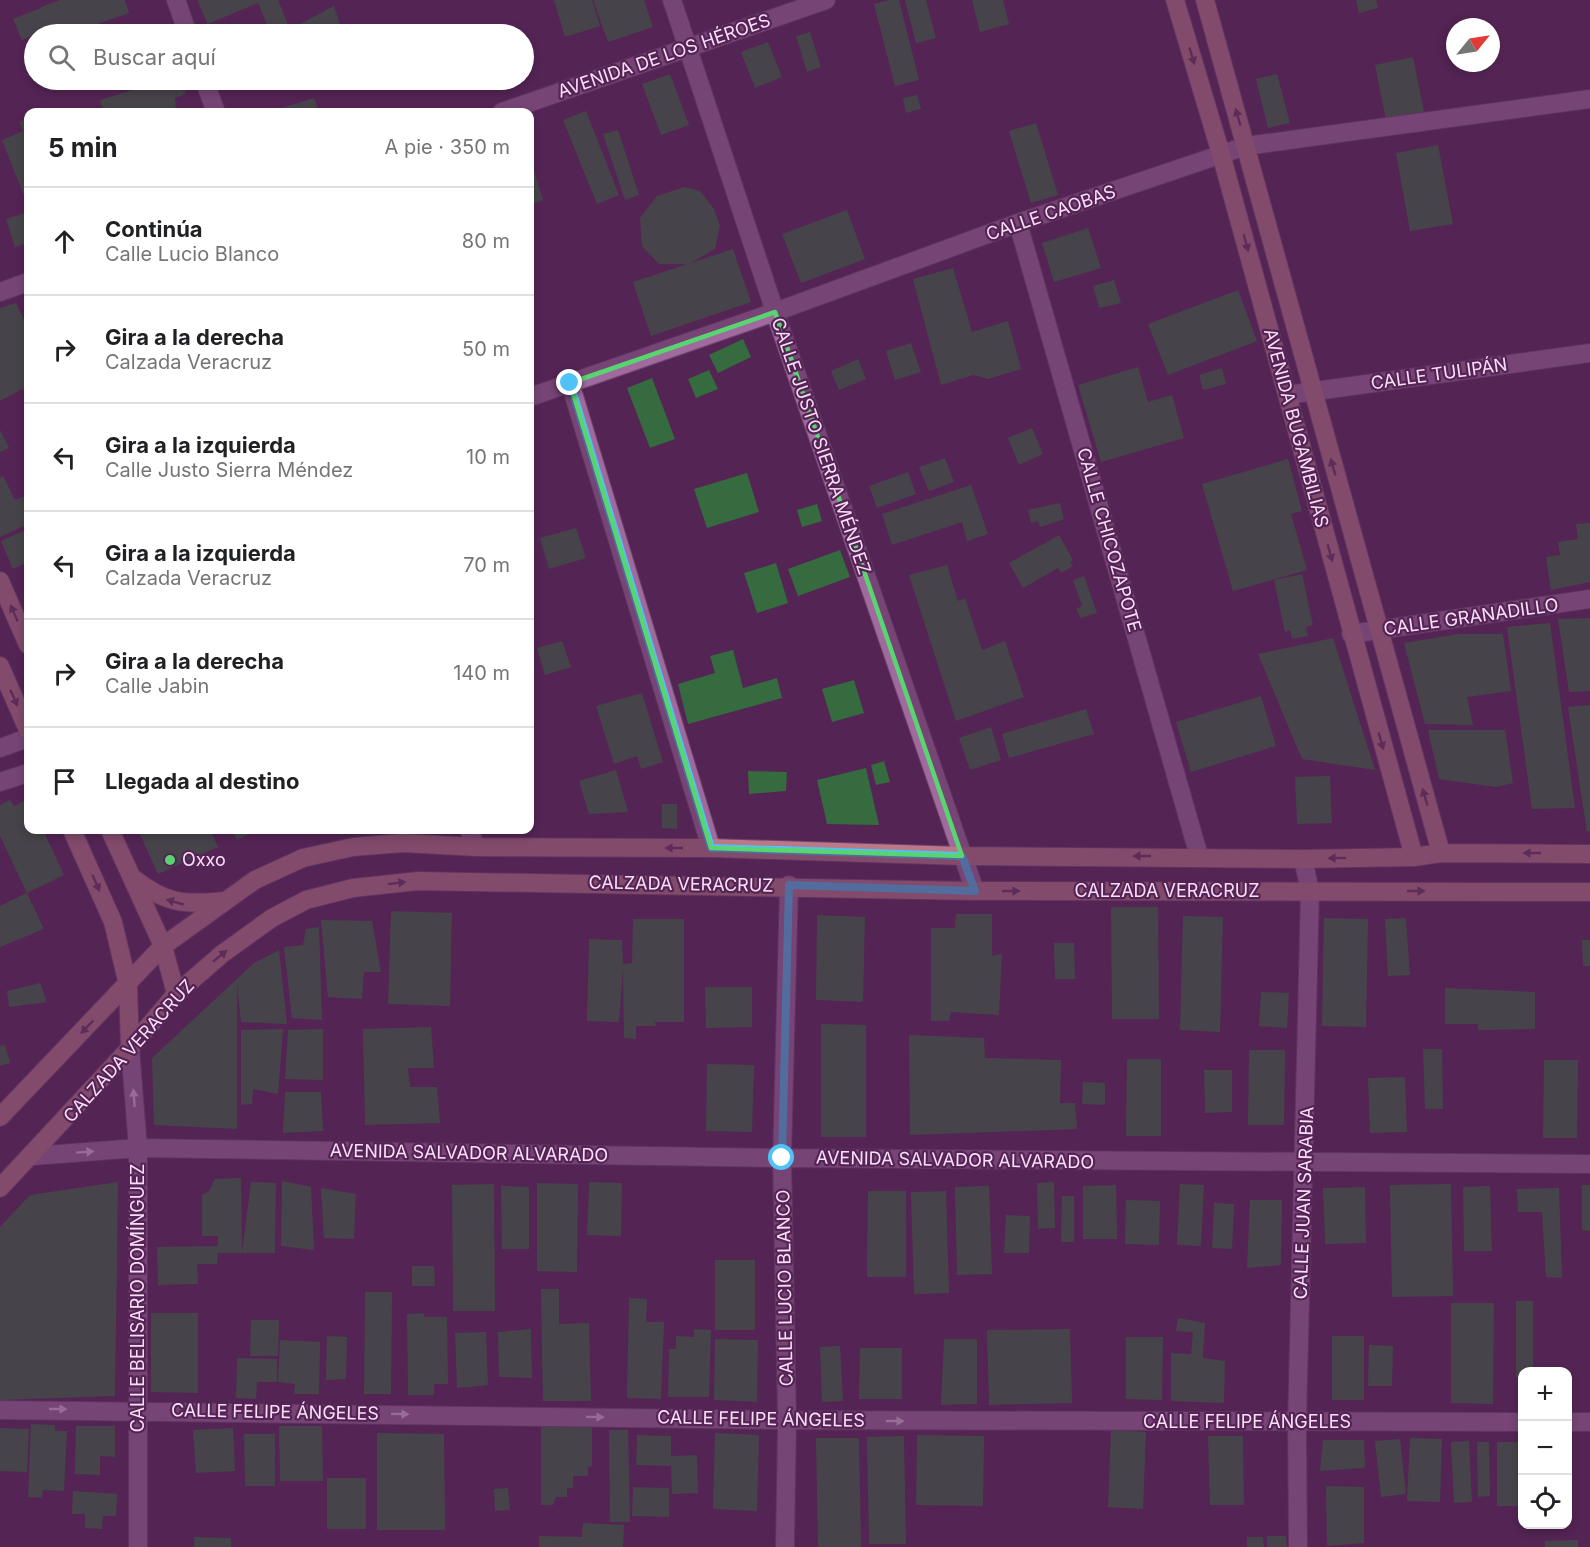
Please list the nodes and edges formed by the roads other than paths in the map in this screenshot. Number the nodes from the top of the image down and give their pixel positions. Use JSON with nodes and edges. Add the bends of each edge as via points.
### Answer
{"nodes":[{"id":1,"x":176,"y":0,"type":"edge"},
{"id":2,"x":672,"y":0,"type":"edge"},
{"id":3,"x":826,"y":0,"type":"edge"},
{"id":4,"x":1175,"y":0,"type":"edge"},
{"id":5,"x":1205,"y":0,"type":"edge"},
{"id":6,"x":184,"y":24,"type":"edge"},
{"id":7,"x":688,"y":47,"type":"junction"},
{"id":8,"x":208,"y":90,"type":"edge"},
{"id":9,"x":1590,"y":99,"type":"edge"},
{"id":10,"x":214,"y":108,"type":"edge"},
{"id":11,"x":513,"y":108,"type":"edge"},
{"id":12,"x":1246,"y":146,"type":"junction"},
{"id":13,"x":1221,"y":154,"type":"junction"},
{"id":14,"x":1018,"y":223,"type":"junction"},
{"id":15,"x":24,"y":283,"type":"edge"},
{"id":16,"x":0,"y":292,"type":"edge"},
{"id":17,"x":775,"y":312,"type":"junction"},
{"id":18,"x":1590,"y":353,"type":"edge"},
{"id":19,"x":570,"y":383,"type":"junction"},
{"id":20,"x":1312,"y":391,"type":"junction"},
{"id":21,"x":1287,"y":395,"type":"junction"},
{"id":22,"x":534,"y":396,"type":"edge"},
{"id":23,"x":0,"y":581,"type":"edge"},
{"id":24,"x":1590,"y":599,"type":"edge"},
{"id":25,"x":1379,"y":630,"type":"junction"},
{"id":26,"x":1351,"y":634,"type":"junction"},
{"id":27,"x":24,"y":636,"type":"edge"},
{"id":28,"x":0,"y":666,"type":"edge"},
{"id":29,"x":24,"y":721,"type":"edge"},
{"id":30,"x":24,"y":739,"type":"edge"},
{"id":31,"x":0,"y":748,"type":"edge"},
{"id":32,"x":24,"y":774,"type":"edge"},
{"id":33,"x":0,"y":782,"type":"edge"},
{"id":34,"x":74,"y":834,"type":"edge"},
{"id":35,"x":112,"y":834,"type":"edge"},
{"id":36,"x":471,"y":834,"type":"edge"},
{"id":37,"x":476,"y":847,"type":"junction"},
{"id":38,"x":711,"y":848,"type":"junction"},
{"id":39,"x":1441,"y":853,"type":"junction"},
{"id":40,"x":1590,"y":854,"type":"edge"},
{"id":41,"x":962,"y":856,"type":"junction"},
{"id":42,"x":1199,"y":856,"type":"junction"},
{"id":43,"x":1414,"y":857,"type":"junction"},
{"id":44,"x":1303,"y":859,"type":"junction"},
{"id":45,"x":131,"y":877,"type":"junction"},
{"id":46,"x":789,"y":885,"type":"junction"},
{"id":47,"x":975,"y":891,"type":"junction"},
{"id":48,"x":1310,"y":891,"type":"junction"},
{"id":49,"x":1590,"y":892,"type":"edge"},
{"id":50,"x":226,"y":901,"type":"junction"},
{"id":51,"x":163,"y":946,"type":"junction"},
{"id":52,"x":128,"y":985,"type":"junction"},
{"id":53,"x":176,"y":994,"type":"junction"},
{"id":54,"x":130,"y":1048,"type":"junction"},
{"id":55,"x":0,"y":1117,"type":"edge"},
{"id":56,"x":138,"y":1148,"type":"junction"},
{"id":57,"x":33,"y":1156,"type":"junction"},
{"id":58,"x":782,"y":1158,"type":"junction"},
{"id":59,"x":1305,"y":1164,"type":"junction"},
{"id":60,"x":1590,"y":1164,"type":"edge"},
{"id":61,"x":0,"y":1188,"type":"edge"},
{"id":62,"x":140,"y":1409,"type":"junction"},
{"id":63,"x":0,"y":1410,"type":"edge"},
{"id":64,"x":787,"y":1420,"type":"junction"},
{"id":65,"x":1518,"y":1422,"type":"edge"},
{"id":66,"x":1572,"y":1422,"type":"edge"},
{"id":67,"x":1590,"y":1422,"type":"edge"},
{"id":68,"x":1297,"y":1423,"type":"junction"},
{"id":69,"x":138,"y":1547,"type":"edge"},
{"id":70,"x":786,"y":1547,"type":"edge"},
{"id":71,"x":1298,"y":1547,"type":"edge"}],
"edges":[{"from":1,"to":6,"type":"street"},
{"from":2,"to":7,"type":"street","name":"CALLE JUSTO SIERRA MÉNDEZ"},
{"from":3,"to":7,"type":"street","name":"AVENIDA DE LOS HÉROES"},
{"from":4,"to":13,"type":"main road","name":"AVENIDA BUGAMBILIAS","one_way":true},
{"from":12,"to":5,"type":"main road","name":"AVENIDA BUGAMBILIAS","one_way":true},
{"from":7,"to":11,"type":"street","name":"AVENIDA DE LOS HÉROES"},
{"from":7,"to":17,"type":"street","name":"CALLE JUSTO SIERRA MÉNDEZ"},
{"from":8,"to":10,"type":"street"},
{"from":9,"to":12,"type":"street","name":"CALLE CAOBAS"},
{"from":12,"to":13,"type":"street","name":"CALLE CAOBAS"},
{"from":12,"to":20,"type":"main road","name":"AVENIDA BUGAMBILIAS"},
{"from":13,"to":14,"type":"street","name":"CALLE CAOBAS"},
{"from":13,"to":21,"type":"main road","name":"AVENIDA BUGAMBILIAS","one_way":true},
{"from":14,"to":17,"type":"street","name":"CALLE CAOBAS"},
{"from":14,"to":42,"type":"street","name":"CALLE CHICOZAPOTE"},
{"from":15,"to":16,"type":"street"},
{"from":17,"to":19,"type":"street","name":"CALLE CAOBAS"},
{"from":17,"to":41,"type":"street","name":"CALLE JUSTO SIERRA MÉNDEZ"},
{"from":18,"to":20,"type":"street","name":"CALLE TULIPÁN"},
{"from":19,"to":22,"type":"street","name":"CALLE CAOBAS"},
{"from":19,"to":38,"type":"street"},
{"from":20,"to":21,"type":"street","name":"CALLE TULIPÁN"},
{"from":25,"to":20,"type":"main road","name":"AVENIDA BUGAMBILIAS","one_way":true},
{"from":21,"to":26,"type":"main road","name":"AVENIDA BUGAMBILIAS","one_way":true},
{"from":27,"to":23,"type":"main road","one_way":true},
{"from":24,"to":25,"type":"street","name":"CALLE GRANADILLO"},
{"from":25,"to":26,"type":"street","name":"CALLE GRANADILLO"},
{"from":39,"to":25,"type":"main road","name":"AVENIDA BUGAMBILIAS","one_way":true},
{"from":26,"to":43,"type":"main road","name":"AVENIDA BUGAMBILIAS","one_way":true},
{"from":28,"to":29,"type":"main road","one_way":true},
{"from":30,"to":31,"type":"street"},
{"from":32,"to":33,"type":"street"},
{"from":34,"to":52,"type":"main road","one_way":true,"via":[[113,922]]},
{"from":35,"to":45,"type":"main road"},
{"from":36,"to":37,"type":"street"},
{"from":38,"to":37,"type":"main road","name":"CALZADA VERACRUZ","one_way":true},
{"from":37,"to":50,"type":"main road","name":"CALZADA VERACRUZ","via":[[403,843],[353,847],[303,858],[255,880]]},
{"from":38,"to":41,"type":"main road","name":"CALZADA VERACRUZ"},
{"from":40,"to":39,"type":"main road","name":"CALZADA VERACRUZ","one_way":true},
{"from":39,"to":43,"type":"main road","name":"CALZADA VERACRUZ"},
{"from":42,"to":41,"type":"main road","name":"CALZADA VERACRUZ","one_way":true},
{"from":41,"to":47,"type":"street","name":"CALLE JUSTO SIERRA MÉNDEZ"},
{"from":42,"to":44,"type":"main road","name":"CALZADA VERACRUZ"},
{"from":43,"to":44,"type":"main road","name":"CALZADA VERACRUZ","one_way":true},
{"from":44,"to":48,"type":"street","name":"CALLE JUAN SARABIA"},
{"from":50,"to":45,"type":"main road","one_way":true,"via":[[188,905],[170,901]]},
{"from":45,"to":51,"type":"main road"},
{"from":46,"to":47,"type":"main road","name":"CALZADA VERACRUZ"},
{"from":53,"to":46,"type":"main road","name":"CALZADA VERACRUZ","one_way":true,"via":[[272,918],[306,900],[353,888],[418,881]]},
{"from":46,"to":58,"type":"street","name":"CALLE LUCIO BLANCO"},
{"from":47,"to":48,"type":"main road","name":"CALZADA VERACRUZ","one_way":true},
{"from":48,"to":49,"type":"main road","name":"CALZADA VERACRUZ","one_way":true},
{"from":48,"to":59,"type":"street","name":"CALLE JUAN SARABIA"},
{"from":50,"to":51,"type":"main road","name":"CALZADA VERACRUZ"},
{"from":51,"to":52,"type":"main road","name":"CALZADA VERACRUZ"},
{"from":51,"to":53,"type":"main road"},
{"from":52,"to":54,"type":"main road"},
{"from":52,"to":55,"type":"main road","name":"CALZADA VERACRUZ","one_way":true},
{"from":53,"to":54,"type":"main road","name":"CALZADA VERACRUZ"},
{"from":56,"to":54,"type":"street","name":"CALLE BELISARIO DOMÍNGUEZ","one_way":true},
{"from":54,"to":57,"type":"main road","name":"CALZADA VERACRUZ"},
{"from":57,"to":56,"type":"street","name":"AVENIDA SALVADOR ALVARADO","one_way":true},
{"from":56,"to":58,"type":"street","name":"AVENIDA SALVADOR ALVARADO"},
{"from":56,"to":62,"type":"street","name":"CALLE BELISARIO DOMÍNGUEZ"},
{"from":57,"to":61,"type":"main road","name":"CALZADA VERACRUZ"},
{"from":58,"to":59,"type":"street","name":"AVENIDA SALVADOR ALVARADO"},
{"from":58,"to":64,"type":"street","name":"CALLE LUCIO BLANCO"},
{"from":59,"to":60,"type":"street","name":"AVENIDA SALVADOR ALVARADO"},
{"from":59,"to":68,"type":"street","name":"CALLE JUAN SARABIA"},
{"from":63,"to":62,"type":"street","name":"CALLE FELIPE ÁNGELES","one_way":true},
{"from":62,"to":64,"type":"street","name":"CALLE FELIPE ÁNGELES","one_way":true},
{"from":62,"to":69,"type":"street","name":"CALLE BELISARIO DOMÍNGUEZ"},
{"from":64,"to":68,"type":"street","name":"CALLE FELIPE ÁNGELES","one_way":true},
{"from":64,"to":70,"type":"street","name":"CALLE LUCIO BLANCO"},
{"from":65,"to":68,"type":"street","name":"CALLE FELIPE ÁNGELES"},
{"from":66,"to":67,"type":"street"},
{"from":68,"to":71,"type":"street","name":"CALLE JUAN SARABIA"}]}
